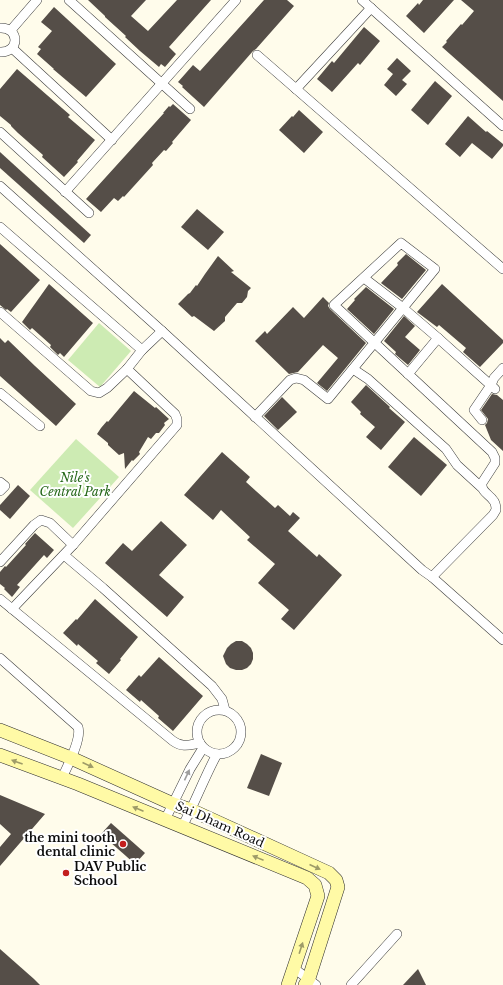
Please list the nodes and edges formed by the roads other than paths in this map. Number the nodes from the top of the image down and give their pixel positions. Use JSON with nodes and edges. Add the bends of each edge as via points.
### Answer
{"nodes":[{"id":1,"x":37,"y":0,"type":"edge"},
{"id":2,"x":68,"y":0,"type":"edge"},
{"id":3,"x":236,"y":0,"type":"edge"},
{"id":4,"x":362,"y":0,"type":"edge"},
{"id":5,"x":371,"y":8,"type":"junction"},
{"id":6,"x":0,"y":28,"type":"edge"},
{"id":7,"x":11,"y":30,"type":"junction"},
{"id":8,"x":12,"y":48,"type":"junction"},
{"id":9,"x":0,"y":52,"type":"edge"},
{"id":10,"x":256,"y":55,"type":"dead end"},
{"id":11,"x":161,"y":84,"type":"junction"},
{"id":12,"x":296,"y":89,"type":"junction"},
{"id":13,"x":190,"y":109,"type":"dead end"},
{"id":14,"x":503,"y":126,"type":"edge"},
{"id":15,"x":0,"y":132,"type":"edge"},
{"id":16,"x":112,"y":140,"type":"junction"},
{"id":17,"x":0,"y":186,"type":"edge"},
{"id":18,"x":65,"y":192,"type":"junction"},
{"id":19,"x":89,"y":213,"type":"dead end"},
{"id":20,"x":0,"y":227,"type":"edge"},
{"id":21,"x":503,"y":269,"type":"edge"},
{"id":22,"x":364,"y":278,"type":"junction"},
{"id":23,"x":403,"y":308,"type":"junction"},
{"id":24,"x":0,"y":312,"type":"edge"},
{"id":25,"x":162,"y":331,"type":"junction"},
{"id":26,"x":438,"y":338,"type":"junction"},
{"id":27,"x":374,"y":343,"type":"junction"},
{"id":28,"x":142,"y":350,"type":"junction"},
{"id":29,"x":503,"y":368,"type":"edge"},
{"id":30,"x":127,"y":369,"type":"junction"},
{"id":31,"x":353,"y":369,"type":"junction"},
{"id":32,"x":408,"y":374,"type":"junction"},
{"id":33,"x":493,"y":387,"type":"junction"},
{"id":34,"x":0,"y":393,"type":"edge"},
{"id":35,"x":255,"y":417,"type":"junction"},
{"id":36,"x":482,"y":420,"type":"dead end"},
{"id":37,"x":40,"y":426,"type":"dead end"},
{"id":38,"x":0,"y":482,"type":"edge"},
{"id":39,"x":481,"y":487,"type":"junction"},
{"id":40,"x":0,"y":491,"type":"edge"},
{"id":41,"x":73,"y":545,"type":"junction"},
{"id":42,"x":64,"y":555,"type":"junction"},
{"id":43,"x":0,"y":562,"type":"edge"},
{"id":44,"x":432,"y":577,"type":"junction"},
{"id":45,"x":0,"y":599,"type":"edge"},
{"id":46,"x":12,"y":609,"type":"junction"},
{"id":47,"x":503,"y":640,"type":"edge"},
{"id":48,"x":0,"y":658,"type":"edge"},
{"id":49,"x":225,"y":710,"type":"junction"},
{"id":50,"x":0,"y":730,"type":"edge"},
{"id":51,"x":202,"y":746,"type":"junction"},
{"id":52,"x":217,"y":754,"type":"junction"},
{"id":53,"x":0,"y":756,"type":"edge"},
{"id":54,"x":71,"y":758,"type":"junction"},
{"id":55,"x":62,"y":778,"type":"junction"},
{"id":56,"x":173,"y":804,"type":"junction"},
{"id":57,"x":191,"y":810,"type":"junction"},
{"id":58,"x":165,"y":820,"type":"junction"},
{"id":59,"x":182,"y":827,"type":"junction"},
{"id":60,"x":315,"y":885,"type":"junction"},
{"id":61,"x":338,"y":887,"type":"junction"},
{"id":62,"x":396,"y":934,"type":"dead end"},
{"id":63,"x":295,"y":968,"type":"junction"},
{"id":64,"x":310,"y":983,"type":"edge"},
{"id":65,"x":288,"y":985,"type":"edge"},
{"id":66,"x":351,"y":985,"type":"edge"}],
"edges":[{"from":1,"to":7,"type":"street"},
{"from":2,"to":11,"type":"street"},
{"from":3,"to":11,"type":"street"},
{"from":4,"to":5,"type":"street"},
{"from":5,"to":12,"type":"street"},
{"from":5,"to":14,"type":"street"},
{"from":6,"to":7,"type":"street"},
{"from":7,"to":8,"type":"street","via":[[15,38]]},
{"from":8,"to":9,"type":"street"},
{"from":8,"to":16,"type":"street"},
{"from":10,"to":12,"type":"street"},
{"from":11,"to":13,"type":"street"},
{"from":11,"to":16,"type":"street"},
{"from":12,"to":21,"type":"street"},
{"from":15,"to":18,"type":"street"},
{"from":16,"to":18,"type":"street"},
{"from":17,"to":25,"type":"street"},
{"from":18,"to":19,"type":"street"},
{"from":20,"to":28,"type":"street"},
{"from":22,"to":23,"type":"street"},
{"from":22,"to":23,"type":"street","via":[[401,243],[435,269]]},
{"from":22,"to":27,"type":"street","via":[[334,305]]},
{"from":23,"to":26,"type":"street"},
{"from":23,"to":27,"type":"street"},
{"from":24,"to":30,"type":"street","via":[[91,391],[99,392],[107,388]]},
{"from":25,"to":28,"type":"street"},
{"from":25,"to":35,"type":"street"},
{"from":26,"to":32,"type":"street"},
{"from":26,"to":33,"type":"street"},
{"from":27,"to":31,"type":"street"},
{"from":27,"to":32,"type":"street"},
{"from":28,"to":30,"type":"street"},
{"from":29,"to":33,"type":"street","via":[[494,378]]},
{"from":30,"to":41,"type":"street","via":[[175,414],[177,425]]},
{"from":31,"to":35,"type":"street","via":[[328,399],[304,380],[290,380]]},
{"from":31,"to":39,"type":"street","via":[[368,379],[446,449],[457,465]]},
{"from":32,"to":39,"type":"street","via":[[494,455],[495,463]]},
{"from":33,"to":36,"type":"street","via":[[474,410]]},
{"from":34,"to":37,"type":"street"},
{"from":35,"to":44,"type":"street"},
{"from":38,"to":40,"type":"street","via":[[4,486]]},
{"from":39,"to":44,"type":"street","via":[[494,500],[496,510]]},
{"from":41,"to":42,"type":"street"},
{"from":41,"to":43,"type":"street","via":[[50,523],[41,520]]},
{"from":42,"to":46,"type":"street"},
{"from":42,"to":49,"type":"street","via":[[212,686],[222,699]]},
{"from":44,"to":47,"type":"street"},
{"from":45,"to":46,"type":"street"},
{"from":46,"to":51,"type":"street","via":[[178,745]]},
{"from":48,"to":54,"type":"street","via":[[78,727],[79,735]]},
{"from":49,"to":51,"type":"street","via":[[213,710],[201,718],[196,732]]},
{"from":49,"to":52,"type":"street","via":[[239,721],[241,735],[235,748]]},
{"from":50,"to":54,"type":"street","name":"Sai Dham Road"},
{"from":51,"to":52,"type":"street","via":[[207,751]]},
{"from":56,"to":51,"type":"street","one_way":true},
{"from":52,"to":57,"type":"street"},
{"from":55,"to":53,"type":"street","name":"Sai Dham Road","one_way":true},
{"from":54,"to":55,"type":"street"},
{"from":54,"to":56,"type":"street","name":"Sai Dham Road","one_way":true},
{"from":58,"to":55,"type":"street","name":"Sai Dham Road","one_way":true},
{"from":56,"to":57,"type":"street","name":"Sai Dham Road"},
{"from":56,"to":58,"type":"street"},
{"from":57,"to":59,"type":"street"},
{"from":57,"to":61,"type":"street","name":"Sai Dham Road","one_way":true,"via":[[329,873],[336,880]]},
{"from":58,"to":59,"type":"street","name":"Sai Dham Road"},
{"from":60,"to":59,"type":"street","name":"Sai Dham Road","one_way":true,"via":[[307,878]]},
{"from":60,"to":61,"type":"street"},
{"from":63,"to":60,"type":"street","one_way":true,"via":[[318,896]]},
{"from":61,"to":64,"type":"street"},
{"from":62,"to":66,"type":"street"},
{"from":63,"to":64,"type":"street"},
{"from":63,"to":65,"type":"street"}]}
